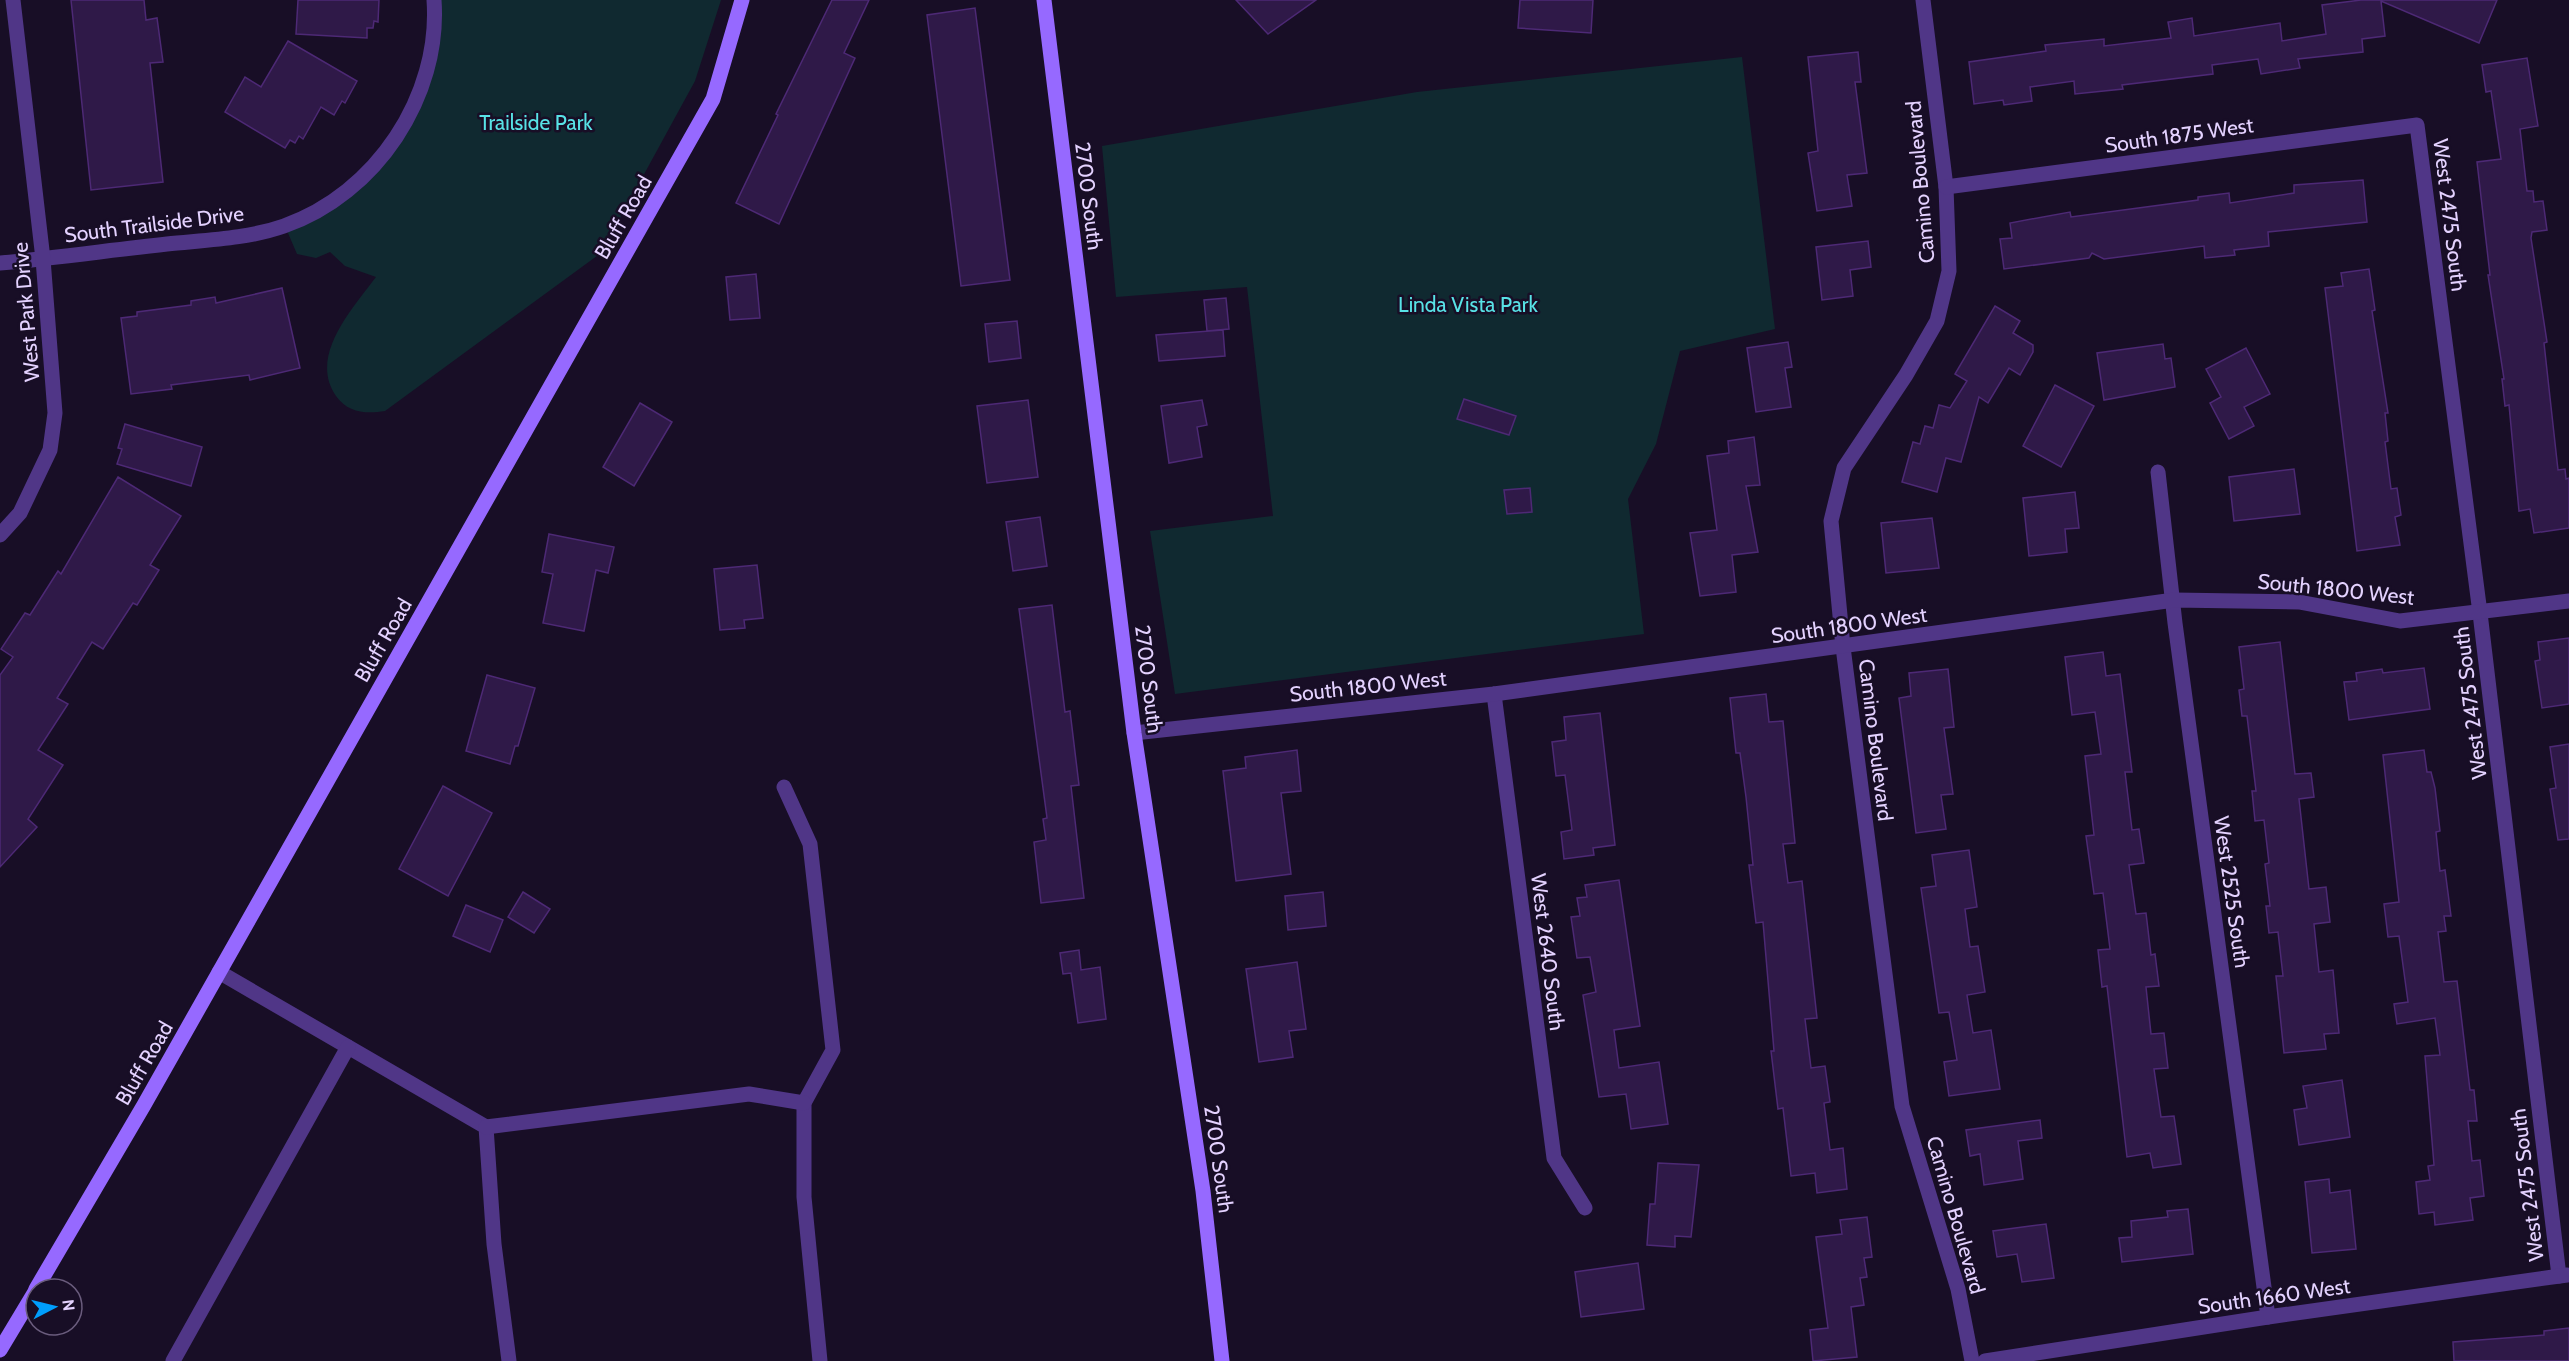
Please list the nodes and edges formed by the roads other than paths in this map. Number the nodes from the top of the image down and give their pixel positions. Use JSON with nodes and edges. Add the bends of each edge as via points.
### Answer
{"nodes":[{"id":1,"x":13,"y":0,"type":"edge"},
{"id":2,"x":434,"y":0,"type":"edge"},
{"id":3,"x":742,"y":0,"type":"edge"},
{"id":4,"x":1044,"y":0,"type":"edge"},
{"id":5,"x":1923,"y":0,"type":"edge"},
{"id":6,"x":2417,"y":125,"type":"joint"},
{"id":7,"x":1946,"y":187,"type":"junction"},
{"id":8,"x":43,"y":259,"type":"junction"},
{"id":9,"x":0,"y":263,"type":"edge"},
{"id":10,"x":2158,"y":472,"type":"dead end"},
{"id":11,"x":0,"y":535,"type":"edge"},
{"id":12,"x":2174,"y":600,"type":"junction"},
{"id":13,"x":2569,"y":601,"type":"edge"},
{"id":14,"x":2480,"y":613,"type":"junction"},
{"id":15,"x":1843,"y":647,"type":"junction"},
{"id":16,"x":1494,"y":693,"type":"junction"},
{"id":17,"x":1134,"y":733,"type":"junction"},
{"id":18,"x":784,"y":787,"type":"dead end"},
{"id":19,"x":219,"y":972,"type":"junction"},
{"id":20,"x":348,"y":1047,"type":"junction"},
{"id":21,"x":804,"y":1103,"type":"junction"},
{"id":22,"x":486,"y":1127,"type":"junction"},
{"id":23,"x":1584,"y":1208,"type":"dead end"},
{"id":24,"x":2564,"y":1276,"type":"edge"},
{"id":25,"x":43,"y":1277,"type":"edge"},
{"id":26,"x":24,"y":1309,"type":"edge"},
{"id":27,"x":2268,"y":1317,"type":"junction"},
{"id":28,"x":0,"y":1350,"type":"edge"},
{"id":29,"x":173,"y":1361,"type":"edge"},
{"id":30,"x":509,"y":1361,"type":"edge"},
{"id":31,"x":820,"y":1361,"type":"edge"},
{"id":32,"x":1222,"y":1361,"type":"edge"},
{"id":33,"x":1972,"y":1361,"type":"edge"},
{"id":34,"x":1985,"y":1361,"type":"edge"}],
"edges":[{"from":1,"to":8,"type":"street","name":"West Park Drive"},
{"from":2,"to":8,"type":"street","name":"South Trailside Drive","via":[[429,69],[408,120],[371,170],[344,194],[309,215],[266,231]]},
{"from":3,"to":19,"type":"main road","name":"Bluff Road","via":[[713,99]]},
{"from":4,"to":17,"type":"main road","name":"2700 South"},
{"from":5,"to":7,"type":"street","name":"Camino Boulevard"},
{"from":6,"to":7,"type":"street","name":"South 1875 West"},
{"from":6,"to":14,"type":"street","name":"West 2475 South"},
{"from":7,"to":15,"type":"street","name":"Camino Boulevard","via":[[1949,271],[1937,321],[1844,468],[1831,520]]},
{"from":8,"to":9,"type":"street","name":"South Trailside Drive"},
{"from":8,"to":11,"type":"street","name":"West Park Drive","via":[[55,413],[50,450],[20,513]]},
{"from":10,"to":12,"type":"street","name":"West 2525 South"},
{"from":12,"to":14,"type":"street","name":"South 1800 West","via":[[2299,602],[2400,621]]},
{"from":12,"to":15,"type":"street","name":"South 1800 West"},
{"from":12,"to":27,"type":"street","name":"West 2525 South"},
{"from":13,"to":14,"type":"street","name":"South 1800 West"},
{"from":14,"to":24,"type":"street","name":"West 2475 South"},
{"from":15,"to":16,"type":"street","name":"South 1800 West"},
{"from":15,"to":33,"type":"street","name":"Camino Boulevard","via":[[1902,1106],[1958,1289]]},
{"from":16,"to":17,"type":"street","name":"South 1800 West"},
{"from":16,"to":23,"type":"street","name":"West 2640 South","via":[[1554,1158]]},
{"from":17,"to":32,"type":"main road","name":"2700 South","via":[[1203,1191]]},
{"from":18,"to":21,"type":"street","via":[[810,844],[833,1050]]},
{"from":19,"to":20,"type":"street"},
{"from":19,"to":25,"type":"main road","name":"Bluff Road"},
{"from":20,"to":22,"type":"street"},
{"from":20,"to":29,"type":"street"},
{"from":21,"to":22,"type":"street","via":[[748,1094]]},
{"from":21,"to":31,"type":"street","via":[[804,1197]]},
{"from":22,"to":30,"type":"street","via":[[494,1244]]},
{"from":24,"to":27,"type":"street","name":"South 1660 West"},
{"from":26,"to":28,"type":"main road","name":"Bluff Road"},
{"from":27,"to":34,"type":"street","name":"South 1660 West"}]}
